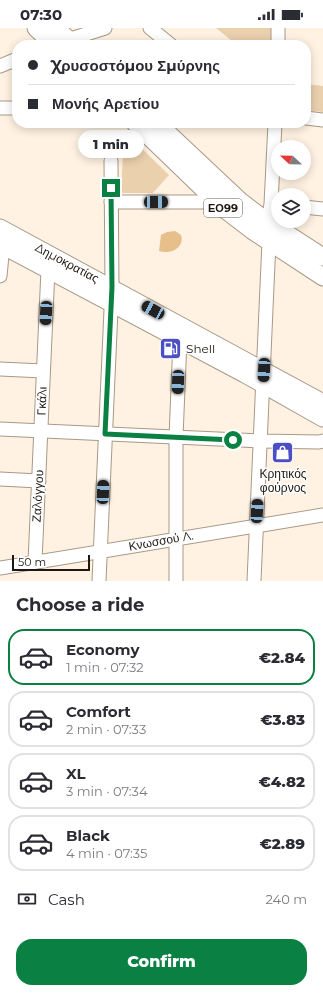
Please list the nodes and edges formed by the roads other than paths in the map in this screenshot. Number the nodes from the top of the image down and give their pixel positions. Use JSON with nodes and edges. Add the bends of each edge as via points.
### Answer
{"nodes":[{"id":1,"x":36,"y":28,"type":"edge"},
{"id":2,"x":105,"y":28,"type":"edge"},
{"id":3,"x":150,"y":28,"type":"edge"},
{"id":4,"x":278,"y":28,"type":"edge"},
{"id":5,"x":58,"y":40,"type":"edge"},
{"id":6,"x":63,"y":40,"type":"edge"},
{"id":7,"x":165,"y":40,"type":"edge"},
{"id":8,"x":278,"y":40,"type":"edge"},
{"id":9,"x":12,"y":61,"type":"edge"},
{"id":10,"x":0,"y":66,"type":"edge"},
{"id":11,"x":0,"y":108,"type":"edge"},
{"id":12,"x":12,"y":108,"type":"edge"},
{"id":13,"x":311,"y":119,"type":"edge"},
{"id":14,"x":323,"y":120,"type":"edge"},
{"id":15,"x":140,"y":128,"type":"edge"},
{"id":16,"x":162,"y":128,"type":"edge"},
{"id":17,"x":275,"y":128,"type":"edge"},
{"id":18,"x":111,"y":160,"type":"dead end"},
{"id":19,"x":274,"y":188,"type":"edge"},
{"id":20,"x":112,"y":202,"type":"junction"},
{"id":21,"x":216,"y":202,"type":"junction"},
{"id":22,"x":311,"y":208,"type":"edge"},
{"id":23,"x":323,"y":209,"type":"edge"},
{"id":24,"x":271,"y":212,"type":"edge"},
{"id":25,"x":268,"y":221,"type":"junction"},
{"id":26,"x":0,"y":228,"type":"edge"},
{"id":27,"x":269,"y":241,"type":"junction"},
{"id":28,"x":1,"y":245,"type":"edge"},
{"id":29,"x":323,"y":257,"type":"edge"},
{"id":30,"x":48,"y":269,"type":"junction"},
{"id":31,"x":0,"y":276,"type":"edge"},
{"id":32,"x":323,"y":277,"type":"edge"},
{"id":33,"x":111,"y":295,"type":"junction"},
{"id":34,"x":180,"y":340,"type":"junction"},
{"id":35,"x":0,"y":369,"type":"edge"},
{"id":36,"x":43,"y":372,"type":"junction"},
{"id":37,"x":264,"y":377,"type":"junction"},
{"id":38,"x":323,"y":403,"type":"edge"},
{"id":39,"x":323,"y":418,"type":"edge"},
{"id":40,"x":0,"y":428,"type":"edge"},
{"id":41,"x":41,"y":430,"type":"junction"},
{"id":42,"x":105,"y":434,"type":"junction"},
{"id":43,"x":176,"y":437,"type":"junction"},
{"id":44,"x":323,"y":441,"type":"edge"},
{"id":45,"x":261,"y":442,"type":"junction"},
{"id":46,"x":0,"y":479,"type":"edge"},
{"id":47,"x":39,"y":481,"type":"junction"},
{"id":48,"x":323,"y":515,"type":"edge"},
{"id":49,"x":256,"y":525,"type":"junction"},
{"id":50,"x":177,"y":538,"type":"junction"},
{"id":51,"x":100,"y":551,"type":"junction"},
{"id":52,"x":35,"y":562,"type":"junction"},
{"id":53,"x":0,"y":568,"type":"edge"},
{"id":54,"x":99,"y":581,"type":"edge"},
{"id":55,"x":176,"y":581,"type":"edge"},
{"id":56,"x":254,"y":581,"type":"edge"}],
"edges":[{"from":1,"to":5,"type":"main road"},
{"from":2,"to":6,"type":"street"},
{"from":3,"to":7,"type":"street"},
{"from":4,"to":8,"type":"street"},
{"from":9,"to":10,"type":"street"},
{"from":11,"to":12,"type":"street"},
{"from":13,"to":14,"type":"street"},
{"from":15,"to":21,"type":"main road","number":"ΕΟ99"},
{"from":16,"to":25,"type":"main road","number":"ΕΟ99","via":[[240,200]]},
{"from":17,"to":19,"type":"street"},
{"from":18,"to":20,"type":"street"},
{"from":20,"to":21,"type":"street"},
{"from":20,"to":33,"type":"street"},
{"from":21,"to":27,"type":"main road","number":"ΕΟ99"},
{"from":22,"to":23,"type":"street"},
{"from":24,"to":25,"type":"street"},
{"from":25,"to":29,"type":"main road","number":"ΕΟ99"},
{"from":26,"to":33,"type":"main road","name":"Δημοκρατίας"},
{"from":27,"to":32,"type":"main road","number":"ΕΟ99"},
{"from":27,"to":37,"type":"street"},
{"from":28,"to":30,"type":"main road","name":"Δημοκρατίας"},
{"from":28,"to":31,"type":"street"},
{"from":30,"to":33,"type":"main road","name":"Δημοκρατίας"},
{"from":30,"to":36,"type":"street","name":"Γκάλι"},
{"from":33,"to":34,"type":"main road","name":"Δημοκρατίας"},
{"from":33,"to":37,"type":"main road","name":"Δημοκρατίας"},
{"from":33,"to":42,"type":"street"},
{"from":34,"to":37,"type":"main road","name":"Δημοκρατίας"},
{"from":34,"to":43,"type":"street"},
{"from":35,"to":36,"type":"street","name":"Γκάλι"},
{"from":36,"to":41,"type":"street","name":"Γκάλι"},
{"from":37,"to":38,"type":"main road","name":"Δημοκρατίας"},
{"from":37,"to":39,"type":"main road","name":"Δημοκρατίας"},
{"from":37,"to":45,"type":"street"},
{"from":40,"to":41,"type":"street"},
{"from":41,"to":42,"type":"street"},
{"from":41,"to":47,"type":"street","name":"Ζαλόγγου"},
{"from":42,"to":43,"type":"street"},
{"from":42,"to":51,"type":"street"},
{"from":43,"to":45,"type":"street"},
{"from":43,"to":50,"type":"street"},
{"from":44,"to":45,"type":"street"},
{"from":45,"to":49,"type":"street"},
{"from":46,"to":47,"type":"street"},
{"from":47,"to":52,"type":"street","name":"Ζαλόγγου"},
{"from":48,"to":49,"type":"street","name":"Κνωσσού Λ."},
{"from":49,"to":50,"type":"street","name":"Κνωσσού Λ."},
{"from":49,"to":56,"type":"street"},
{"from":50,"to":51,"type":"street","name":"Κνωσσού Λ."},
{"from":50,"to":55,"type":"street"},
{"from":51,"to":52,"type":"street","name":"Κνωσσού Λ."},
{"from":51,"to":54,"type":"street"},
{"from":52,"to":53,"type":"street","name":"Κνωσσού Λ."}]}
